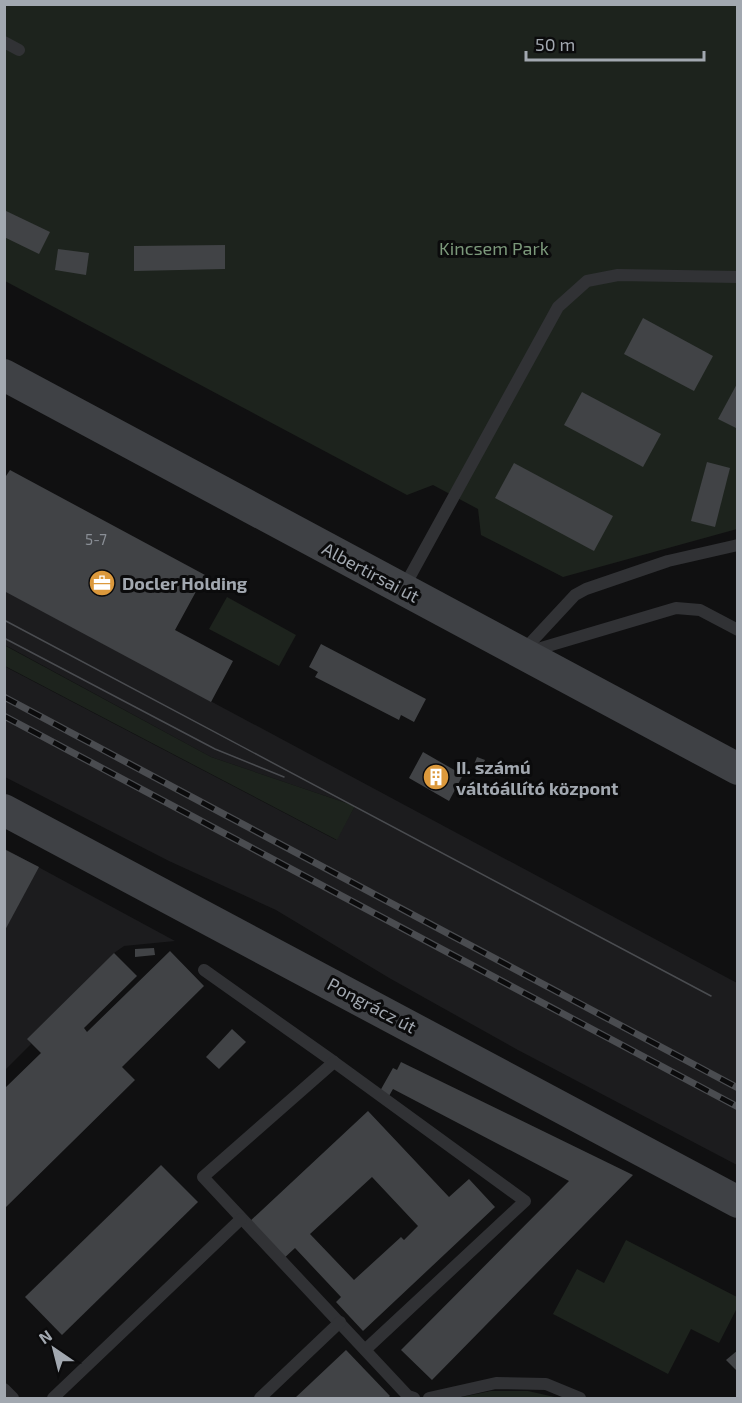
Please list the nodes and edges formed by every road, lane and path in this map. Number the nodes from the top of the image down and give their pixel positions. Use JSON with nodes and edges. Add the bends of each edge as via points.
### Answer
{"nodes":[{"id":1,"x":4,"y":42,"type":"edge"},
{"id":2,"x":19,"y":50,"type":"dead end"},
{"id":3,"x":738,"y":277,"type":"edge"},
{"id":4,"x":4,"y":375,"type":"edge"},
{"id":5,"x":738,"y":545,"type":"edge"},
{"id":6,"x":403,"y":590,"type":"junction"},
{"id":7,"x":738,"y":630,"type":"edge"},
{"id":8,"x":521,"y":653,"type":"junction"},
{"id":9,"x":738,"y":769,"type":"edge"},
{"id":10,"x":4,"y":810,"type":"edge"},
{"id":11,"x":204,"y":970,"type":"dead end"},
{"id":12,"x":334,"y":1062,"type":"junction"},
{"id":13,"x":738,"y":1202,"type":"edge"},
{"id":14,"x":241,"y":1219,"type":"junction"},
{"id":15,"x":340,"y":1322,"type":"junction"},
{"id":16,"x":365,"y":1350,"type":"junction"},
{"id":17,"x":4,"y":1389,"type":"edge"},
{"id":18,"x":14,"y":1398,"type":"edge"},
{"id":19,"x":53,"y":1398,"type":"edge"},
{"id":20,"x":260,"y":1398,"type":"edge"},
{"id":21,"x":414,"y":1398,"type":"edge"},
{"id":22,"x":429,"y":1398,"type":"edge"},
{"id":23,"x":580,"y":1398,"type":"edge"}],
"edges":[{"from":1,"to":2,"type":"lane"},
{"from":3,"to":6,"type":"lane","via":[[618,275],[587,281],[558,307]]},
{"from":4,"to":6,"type":"street","name":"Albertirsai út"},
{"from":5,"to":8,"type":"lane","via":[[668,561],[586,589],[575,595]]},
{"from":6,"to":8,"type":"street","name":"Albertirsai út"},
{"from":7,"to":8,"type":"lane","via":[[700,610],[676,608]]},
{"from":8,"to":9,"type":"street","name":"Albertirsai út"},
{"from":10,"to":13,"type":"street","name":"Pongrácz út"},
{"from":11,"to":12,"type":"lane"},
{"from":12,"to":14,"type":"lane","via":[[203,1177]]},
{"from":12,"to":16,"type":"lane","via":[[525,1201]]},
{"from":14,"to":15,"type":"lane"},
{"from":14,"to":19,"type":"lane"},
{"from":15,"to":16,"type":"lane"},
{"from":15,"to":20,"type":"lane"},
{"from":16,"to":21,"type":"lane"},
{"from":17,"to":18,"type":"lane"},
{"from":22,"to":23,"type":"lane","via":[[496,1383],[546,1384]]}]}
